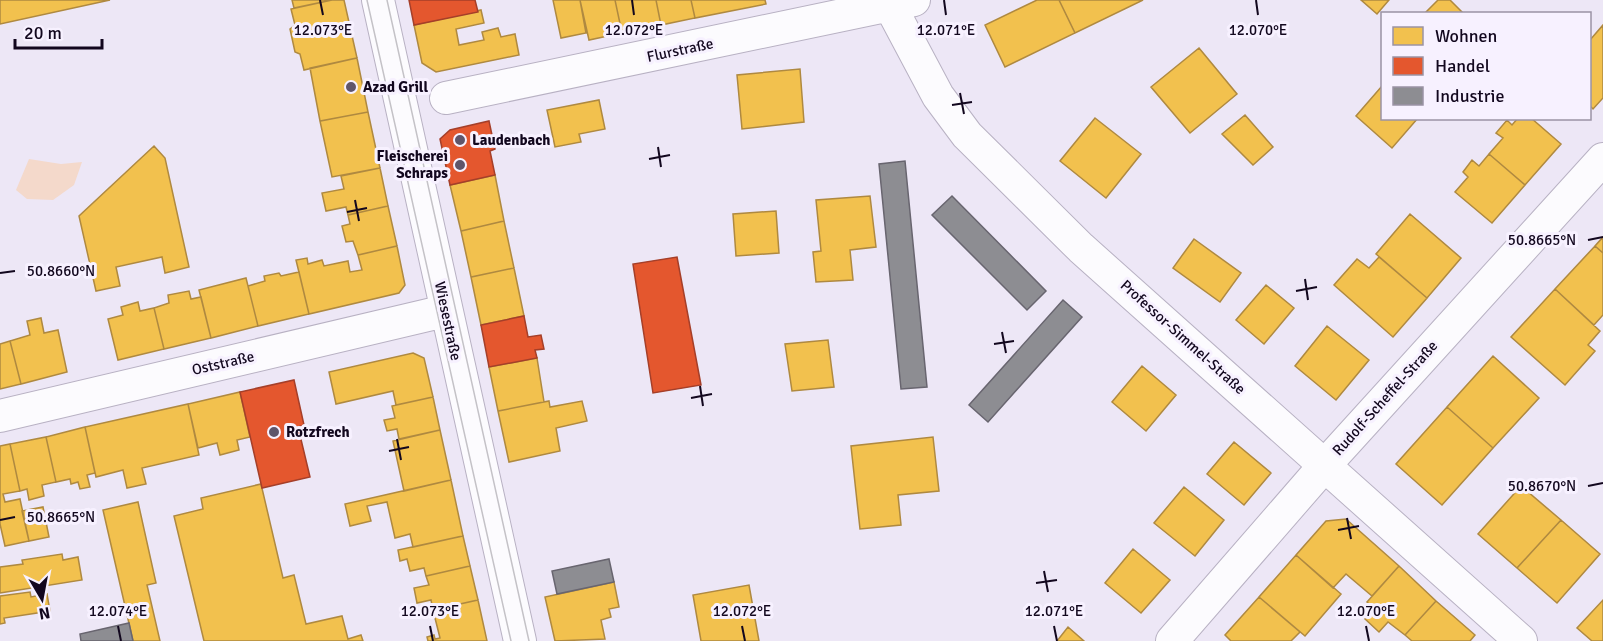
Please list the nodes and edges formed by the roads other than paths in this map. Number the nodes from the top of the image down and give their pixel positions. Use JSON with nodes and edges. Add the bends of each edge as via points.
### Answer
{"nodes":[{"id":1,"x":378,"y":0,"type":"edge"},
{"id":2,"x":897,"y":2,"type":"edge"},
{"id":3,"x":446,"y":99,"type":"dead end"},
{"id":4,"x":1603,"y":159,"type":"edge"},
{"id":5,"x":445,"y":310,"type":"junction"},
{"id":6,"x":0,"y":416,"type":"edge"},
{"id":7,"x":1325,"y":465,"type":"junction"},
{"id":8,"x":520,"y":641,"type":"edge"},
{"id":9,"x":1172,"y":641,"type":"edge"},
{"id":10,"x":1521,"y":641,"type":"edge"}],
"edges":[{"from":1,"to":5,"type":"street","name":"Wiesestraße"},
{"from":2,"to":3,"type":"street","name":"Flurstraße"},
{"from":2,"to":7,"type":"street","name":"Professor-Simmel-Straße","via":[[938,96],[967,135],[1081,248]]},
{"from":4,"to":7,"type":"street","name":"Rudolf-Scheffel-Straße"},
{"from":5,"to":6,"type":"street","name":"Oststraße"},
{"from":5,"to":8,"type":"street","name":"Wiesestraße"},
{"from":7,"to":9,"type":"street","name":"Rudolf-Scheffel-Straße"},
{"from":7,"to":10,"type":"street","name":"Professor-Simmel-Straße"}]}
